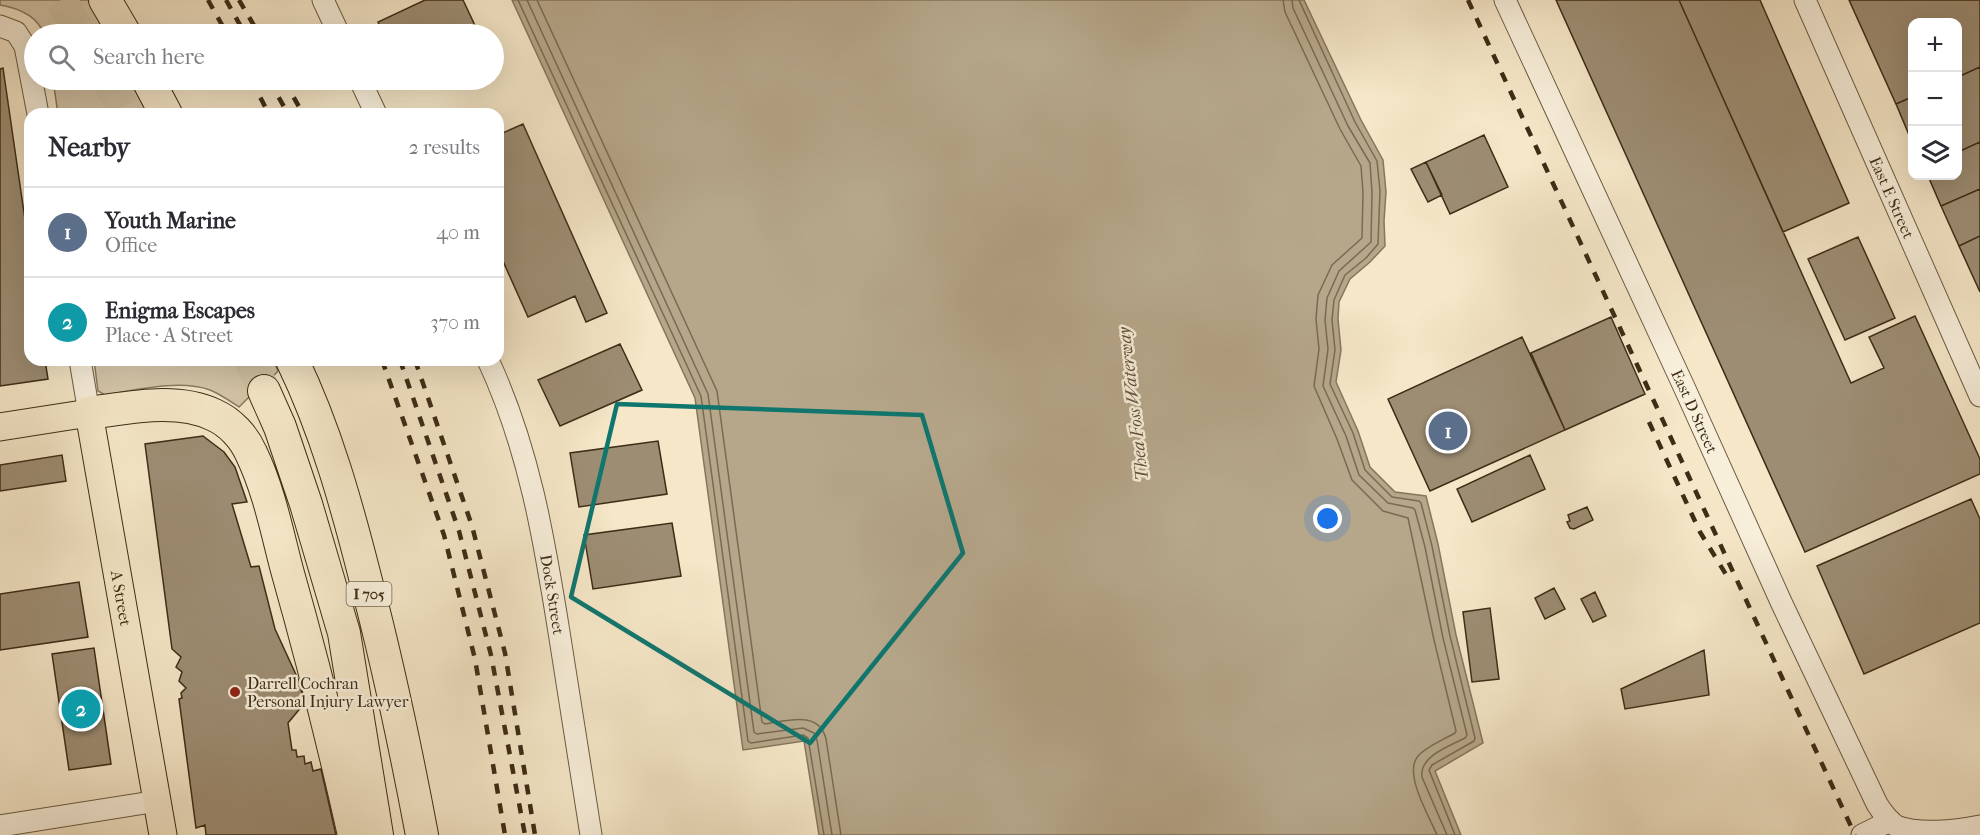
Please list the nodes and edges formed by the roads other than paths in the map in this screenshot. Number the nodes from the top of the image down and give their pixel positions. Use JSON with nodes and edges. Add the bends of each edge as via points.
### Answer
{"nodes":[{"id":1,"x":105,"y":0,"type":"edge"},
{"id":2,"x":323,"y":0,"type":"edge"},
{"id":3,"x":1505,"y":0,"type":"edge"},
{"id":4,"x":1805,"y":0,"type":"edge"},
{"id":5,"x":119,"y":24,"type":"edge"},
{"id":6,"x":334,"y":24,"type":"edge"},
{"id":7,"x":8,"y":29,"type":"edge"},
{"id":8,"x":24,"y":45,"type":"edge"},
{"id":9,"x":33,"y":90,"type":"edge"},
{"id":10,"x":153,"y":90,"type":"edge"},
{"id":11,"x":365,"y":90,"type":"edge"},
{"id":12,"x":37,"y":108,"type":"edge"},
{"id":13,"x":163,"y":108,"type":"edge"},
{"id":14,"x":373,"y":108,"type":"edge"},
{"id":15,"x":81,"y":366,"type":"edge"},
{"id":16,"x":294,"y":366,"type":"edge"},
{"id":17,"x":490,"y":366,"type":"edge"},
{"id":18,"x":264,"y":392,"type":"tunnel mouth"},
{"id":19,"x":1980,"y":396,"type":"edge"},
{"id":20,"x":88,"y":413,"type":"junction"},
{"id":21,"x":0,"y":427,"type":"edge"},
{"id":22,"x":158,"y":801,"type":"junction"},
{"id":23,"x":1890,"y":821,"type":"junction"},
{"id":24,"x":0,"y":825,"type":"edge"},
{"id":25,"x":1980,"y":826,"type":"edge"},
{"id":26,"x":163,"y":835,"type":"edge"},
{"id":27,"x":354,"y":835,"type":"edge"},
{"id":28,"x":377,"y":835,"type":"edge"},
{"id":29,"x":422,"y":835,"type":"edge"},
{"id":30,"x":591,"y":835,"type":"edge"},
{"id":31,"x":1862,"y":835,"type":"edge"},
{"id":32,"x":1938,"y":835,"type":"edge"}],
"edges":[{"from":1,"to":5,"type":"highway"},
{"from":2,"to":6,"type":"street"},
{"from":3,"to":23,"type":"street","name":"East D Street","via":[[1782,604],[1876,804]]},
{"from":4,"to":19,"type":"street","name":"East E Street"},
{"from":7,"to":8,"type":"street"},
{"from":9,"to":12,"type":"street"},
{"from":10,"to":13,"type":"highway"},
{"from":11,"to":14,"type":"street"},
{"from":15,"to":20,"type":"street","name":"A Street"},
{"from":16,"to":29,"type":"highway","number":"I 705","via":[[329,451],[351,521],[402,729]]},
{"from":17,"to":30,"type":"street","name":"Dock Street","via":[[522,446],[535,492]]},
{"from":18,"to":28,"type":"highway","number":"I 705","via":[[306,504],[344,633]]},
{"from":20,"to":21,"type":"main road"},
{"from":20,"to":22,"type":"main road","name":"A Street"},
{"from":20,"to":27,"type":"highway","via":[[151,406],[195,408],[230,425],[251,452],[302,622]]},
{"from":22,"to":24,"type":"street"},
{"from":22,"to":26,"type":"main road","name":"A Street"},
{"from":23,"to":31,"type":"street"},
{"from":23,"to":32,"type":"street","via":[[1914,834]]},
{"from":25,"to":32,"type":"street"}]}
